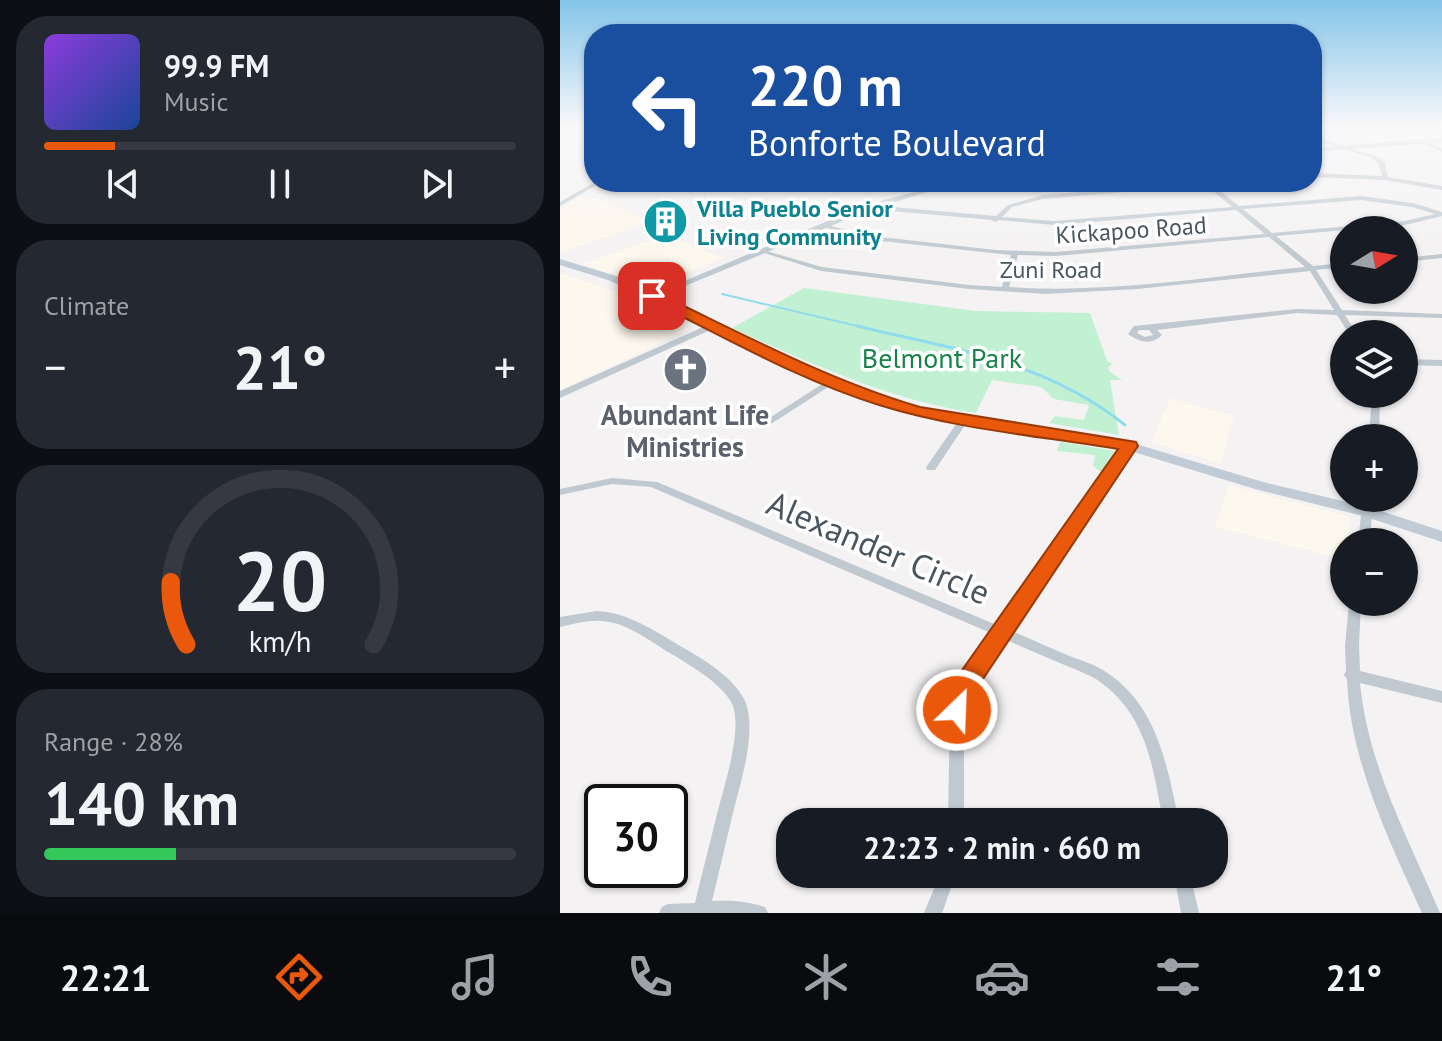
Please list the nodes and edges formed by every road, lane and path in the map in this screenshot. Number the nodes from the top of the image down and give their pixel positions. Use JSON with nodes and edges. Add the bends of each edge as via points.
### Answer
{"nodes":[{"id":1,"x":1383,"y":170,"type":"edge"},
{"id":2,"x":1322,"y":175,"type":"edge"},
{"id":3,"x":1385,"y":178,"type":"junction"},
{"id":4,"x":1442,"y":188,"type":"edge"},
{"id":5,"x":584,"y":190,"type":"edge"},
{"id":6,"x":922,"y":192,"type":"edge"},
{"id":7,"x":1102,"y":192,"type":"edge"},
{"id":8,"x":1218,"y":192,"type":"edge"},
{"id":9,"x":560,"y":204,"type":"edge"},
{"id":10,"x":869,"y":207,"type":"junction"},
{"id":11,"x":1238,"y":208,"type":"junction"},
{"id":12,"x":1442,"y":214,"type":"edge"},
{"id":13,"x":995,"y":220,"type":"junction"},
{"id":14,"x":823,"y":226,"type":"junction"},
{"id":15,"x":1273,"y":236,"type":"junction"},
{"id":16,"x":761,"y":251,"type":"junction"},
{"id":17,"x":1015,"y":254,"type":"junction"},
{"id":18,"x":1442,"y":256,"type":"edge"},
{"id":19,"x":1418,"y":259,"type":"edge"},
{"id":20,"x":560,"y":262,"type":"edge"},
{"id":21,"x":1330,"y":267,"type":"edge"},
{"id":22,"x":1312,"y":269,"type":"junction"},
{"id":23,"x":560,"y":271,"type":"edge"},
{"id":24,"x":1005,"y":290,"type":"junction"},
{"id":25,"x":647,"y":298,"type":"junction"},
{"id":26,"x":1341,"y":312,"type":"junction"},
{"id":27,"x":1442,"y":316,"type":"edge"},
{"id":28,"x":1345,"y":320,"type":"edge"},
{"id":29,"x":712,"y":326,"type":"junction"},
{"id":30,"x":1151,"y":328,"type":"dead end"},
{"id":31,"x":1418,"y":362,"type":"edge"},
{"id":32,"x":1442,"y":363,"type":"edge"},
{"id":33,"x":830,"y":382,"type":"junction"},
{"id":34,"x":560,"y":395,"type":"edge"},
{"id":35,"x":964,"y":419,"type":"junction"},
{"id":36,"x":768,"y":422,"type":"dead end"},
{"id":37,"x":1129,"y":446,"type":"junction"},
{"id":38,"x":931,"y":468,"type":"dead end"},
{"id":39,"x":560,"y":492,"type":"edge"},
{"id":40,"x":1330,"y":498,"type":"edge"},
{"id":41,"x":1384,"y":512,"type":"edge"},
{"id":42,"x":1442,"y":537,"type":"edge"},
{"id":43,"x":1353,"y":616,"type":"edge"},
{"id":44,"x":560,"y":622,"type":"edge"},
{"id":45,"x":1002,"y":633,"type":"junction"},
{"id":46,"x":1351,"y":675,"type":"junction"},
{"id":47,"x":1442,"y":697,"type":"edge"},
{"id":48,"x":956,"y":808,"type":"edge"},
{"id":49,"x":1168,"y":808,"type":"edge"},
{"id":50,"x":943,"y":888,"type":"edge"},
{"id":51,"x":1185,"y":888,"type":"edge"},
{"id":52,"x":702,"y":909,"type":"junction"},
{"id":53,"x":668,"y":913,"type":"edge"},
{"id":54,"x":759,"y":913,"type":"edge"},
{"id":55,"x":933,"y":913,"type":"edge"},
{"id":56,"x":1190,"y":913,"type":"edge"},
{"id":57,"x":1431,"y":913,"type":"edge"}],
"edges":[{"from":1,"to":3,"type":"street"},
{"from":2,"to":3,"type":"street"},
{"from":3,"to":4,"type":"street"},
{"from":5,"to":9,"type":"street"},
{"from":6,"to":10,"type":"street"},
{"from":7,"to":13,"type":"street","via":[[1043,197],[1010,206]]},
{"from":8,"to":11,"type":"street"},
{"from":10,"to":13,"type":"street"},
{"from":10,"to":14,"type":"street"},
{"from":11,"to":12,"type":"street","via":[[1361,198]]},
{"from":11,"to":13,"type":"street","via":[[1054,223]]},
{"from":11,"to":15,"type":"street"},
{"from":12,"to":15,"type":"street","name":"Kickapoo Road","via":[[1425,221]]},
{"from":14,"to":16,"type":"street"},
{"from":14,"to":17,"type":"street","name":"Kickapoo Road","via":[[863,237]]},
{"from":15,"to":17,"type":"street","name":"Kickapoo Road","via":[[1097,253]]},
{"from":15,"to":22,"type":"street"},
{"from":16,"to":24,"type":"street","name":"Zuni Road","via":[[821,269]]},
{"from":16,"to":25,"type":"street"},
{"from":17,"to":24,"type":"street"},
{"from":18,"to":19,"type":"street"},
{"from":20,"to":25,"type":"main road","via":[[612,278]]},
{"from":21,"to":22,"type":"street","name":"Zuni Road"},
{"from":22,"to":24,"type":"street","name":"Zuni Road","via":[[1092,291]]},
{"from":22,"to":26,"type":"street"},
{"from":23,"to":25,"type":"main road"},
{"from":25,"to":29,"type":"main road","via":[[694,325]]},
{"from":26,"to":27,"type":"street"},
{"from":26,"to":28,"type":"street"},
{"from":26,"to":30,"type":"street","via":[[1273,313]]},
{"from":29,"to":33,"type":"main road"},
{"from":29,"to":34,"type":"street"},
{"from":31,"to":32,"type":"street"},
{"from":33,"to":35,"type":"main road","via":[[918,411]]},
{"from":33,"to":36,"type":"street"},
{"from":35,"to":37,"type":"main road"},
{"from":35,"to":38,"type":"street"},
{"from":37,"to":40,"type":"main road","via":[[1260,486]]},
{"from":37,"to":45,"type":"street"},
{"from":39,"to":45,"type":"street","name":"Alexander Circle","via":[[612,481],[653,484]]},
{"from":41,"to":42,"type":"main road"},
{"from":43,"to":46,"type":"street"},
{"from":44,"to":52,"type":"street","via":[[596,616],[624,622],[709,670],[737,700],[739,756]]},
{"from":45,"to":48,"type":"street","via":[[959,699]]},
{"from":45,"to":49,"type":"street","name":"Alexander Circle","via":[[1099,674],[1127,694],[1154,743]]},
{"from":46,"to":47,"type":"street"},
{"from":46,"to":57,"type":"street","via":[[1363,748],[1377,790]]},
{"from":50,"to":55,"type":"street"},
{"from":51,"to":56,"type":"street"},
{"from":52,"to":53,"type":"street"},
{"from":52,"to":54,"type":"street"}]}
